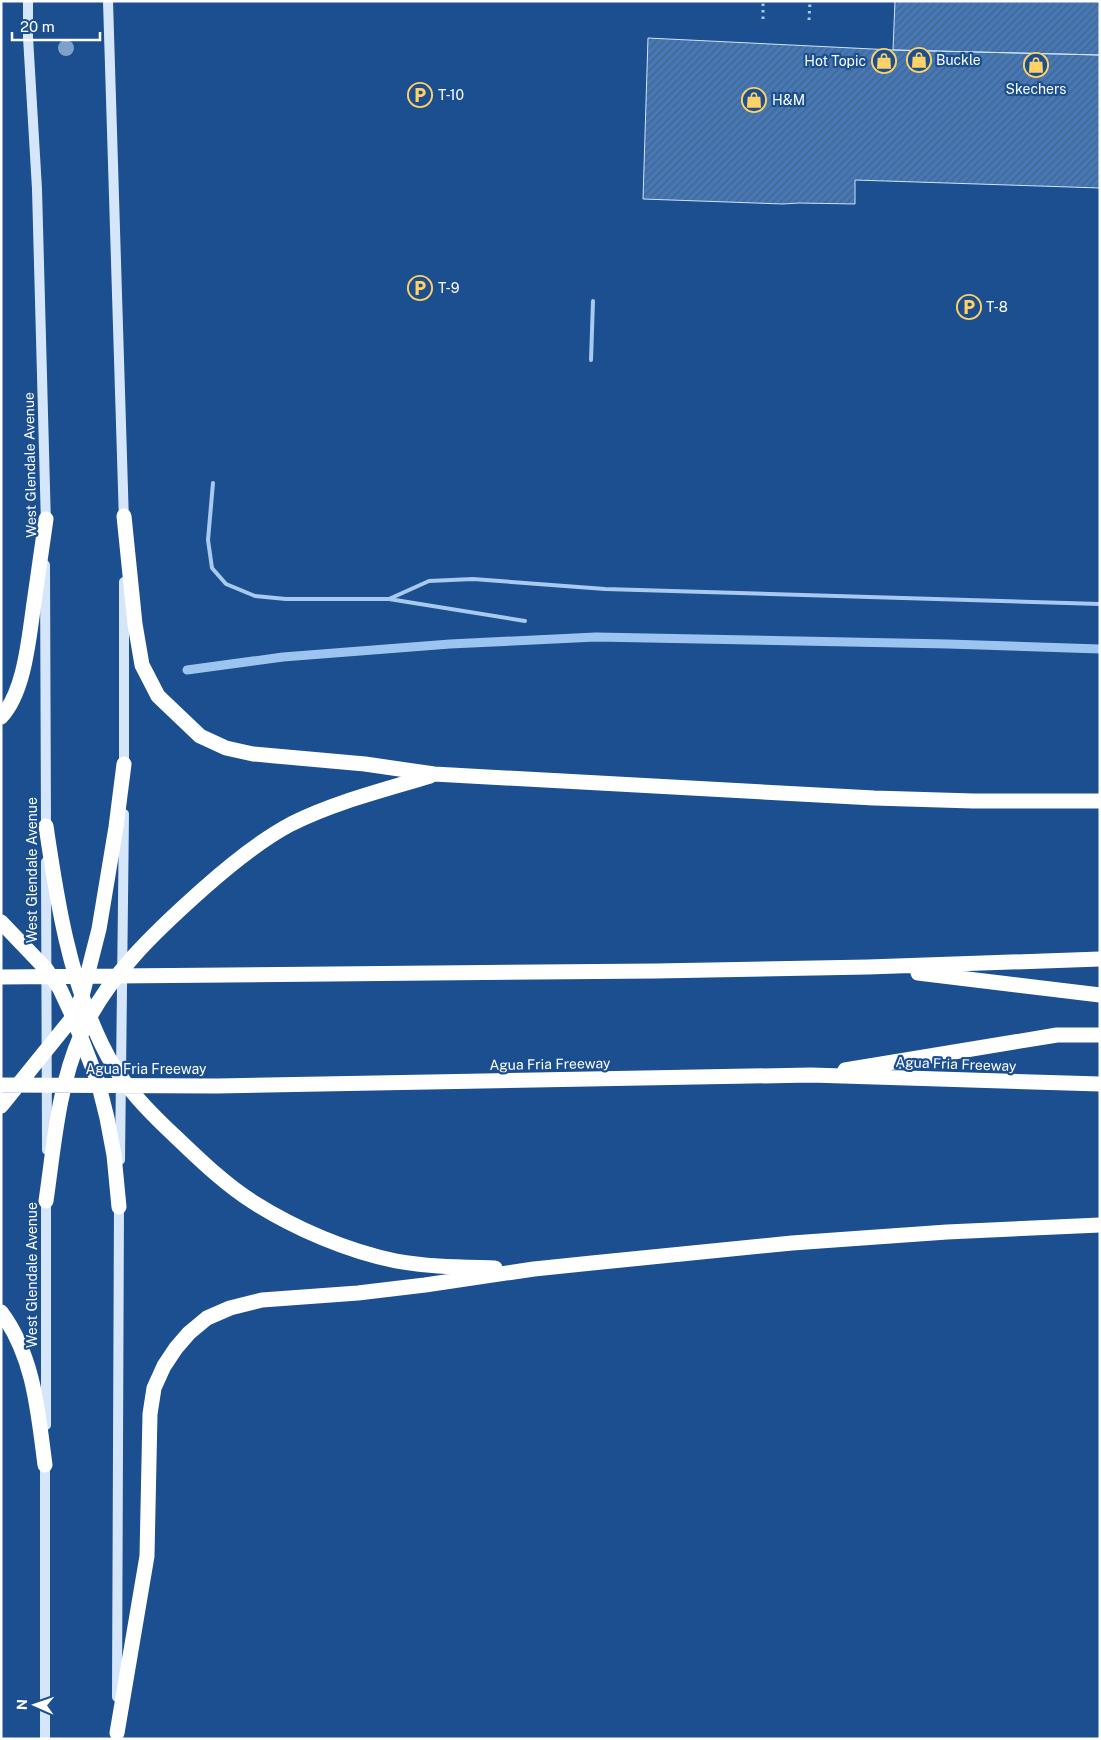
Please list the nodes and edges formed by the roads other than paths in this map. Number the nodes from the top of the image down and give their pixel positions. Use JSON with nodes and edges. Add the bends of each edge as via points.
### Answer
{"nodes":[{"id":1,"x":28,"y":1,"type":"edge"},
{"id":2,"x":108,"y":1,"type":"edge"},
{"id":3,"x":593,"y":301,"type":"dead end"},
{"id":4,"x":592,"y":360,"type":"dead end"},
{"id":5,"x":213,"y":484,"type":"dead end"},
{"id":6,"x":124,"y":516,"type":"junction"},
{"id":7,"x":46,"y":519,"type":"junction"},
{"id":8,"x":389,"y":599,"type":"junction"},
{"id":9,"x":1100,"y":604,"type":"edge"},
{"id":10,"x":525,"y":621,"type":"dead end"},
{"id":11,"x":1,"y":717,"type":"edge"},
{"id":12,"x":124,"y":764,"type":"junction"},
{"id":13,"x":434,"y":774,"type":"junction"},
{"id":14,"x":1100,"y":801,"type":"edge"},
{"id":15,"x":46,"y":826,"type":"junction"},
{"id":16,"x":1,"y":922,"type":"edge"},
{"id":17,"x":1100,"y":959,"type":"edge"},
{"id":18,"x":868,"y":967,"type":"junction"},
{"id":19,"x":46,"y":969,"type":"junction"},
{"id":20,"x":123,"y":970,"type":"junction"},
{"id":21,"x":1,"y":977,"type":"edge"},
{"id":22,"x":1100,"y":995,"type":"edge"},
{"id":23,"x":82,"y":996,"type":"junction"},
{"id":24,"x":90,"y":1016,"type":"junction"},
{"id":25,"x":73,"y":1017,"type":"junction"},
{"id":26,"x":1100,"y":1034,"type":"edge"},
{"id":27,"x":80,"y":1036,"type":"junction"},
{"id":28,"x":47,"y":1051,"type":"junction"},
{"id":29,"x":811,"y":1075,"type":"junction"},
{"id":30,"x":122,"y":1080,"type":"junction"},
{"id":31,"x":1100,"y":1084,"type":"edge"},
{"id":32,"x":1,"y":1085,"type":"edge"},
{"id":33,"x":1,"y":1106,"type":"edge"},
{"id":34,"x":46,"y":1201,"type":"junction"},
{"id":35,"x":119,"y":1208,"type":"junction"},
{"id":36,"x":1100,"y":1225,"type":"edge"},
{"id":37,"x":534,"y":1269,"type":"junction"},
{"id":38,"x":1,"y":1312,"type":"edge"},
{"id":39,"x":46,"y":1465,"type":"junction"},
{"id":40,"x":117,"y":1736,"type":"edge"},
{"id":41,"x":44,"y":1739,"type":"edge"}],
"edges":[{"from":1,"to":7,"type":"main road","name":"West Glendale Avenue"},
{"from":2,"to":6,"type":"main road"},
{"from":3,"to":4,"type":"lane"},
{"from":5,"to":8,"type":"lane","via":[[208,540],[212,568],[226,584],[255,596],[286,599]]},
{"from":6,"to":12,"type":"main road"},
{"from":6,"to":13,"type":"highway","via":[[142,665],[158,696],[200,736],[226,748],[253,754]]},
{"from":7,"to":11,"type":"highway","via":[[26,659],[14,698]]},
{"from":7,"to":15,"type":"main road","name":"West Glendale Avenue"},
{"from":8,"to":9,"type":"lane","via":[[429,581],[473,579],[605,589]]},
{"from":8,"to":10,"type":"lane"},
{"from":12,"to":20,"type":"main road"},
{"from":12,"to":23,"type":"highway","via":[[107,883]]},
{"from":13,"to":14,"type":"highway","via":[[865,798]]},
{"from":13,"to":20,"type":"highway","via":[[325,809],[260,843],[170,918]]},
{"from":15,"to":19,"type":"main road","name":"West Glendale Avenue"},
{"from":15,"to":23,"type":"highway","via":[[60,915]]},
{"from":16,"to":19,"type":"highway"},
{"from":17,"to":18,"type":"highway"},
{"from":18,"to":21,"type":"highway"},
{"from":18,"to":22,"type":"highway"},
{"from":19,"to":25,"type":"highway"},
{"from":19,"to":28,"type":"main road","name":"West Glendale Avenue"},
{"from":20,"to":24,"type":"highway"},
{"from":20,"to":30,"type":"main road"},
{"from":23,"to":24,"type":"highway"},
{"from":23,"to":25,"type":"highway"},
{"from":24,"to":27,"type":"highway"},
{"from":24,"to":30,"type":"highway"},
{"from":25,"to":27,"type":"highway"},
{"from":25,"to":28,"type":"highway"},
{"from":26,"to":29,"type":"highway","via":[[1056,1035]]},
{"from":27,"to":34,"type":"highway","via":[[59,1111]]},
{"from":27,"to":35,"type":"highway","via":[[98,1082],[107,1118]]},
{"from":28,"to":33,"type":"highway"},
{"from":28,"to":34,"type":"main road","name":"West Glendale Avenue"},
{"from":29,"to":31,"type":"highway","name":"Agua Fria Freeway"},
{"from":29,"to":32,"type":"highway","name":"Agua Fria Freeway","via":[[217,1086]]},
{"from":30,"to":35,"type":"main road"},
{"from":30,"to":37,"type":"highway","via":[[146,1108],[218,1175],[252,1202],[286,1221],[366,1253],[396,1261],[426,1266]]},
{"from":34,"to":39,"type":"main road","name":"West Glendale Avenue"},
{"from":35,"to":40,"type":"main road"},
{"from":36,"to":37,"type":"highway","via":[[792,1243]]},
{"from":37,"to":40,"type":"highway","via":[[358,1293],[262,1300],[207,1318],[189,1333],[164,1366],[154,1388],[150,1414],[147,1556]]},
{"from":38,"to":39,"type":"highway","via":[[24,1356],[34,1387]]},
{"from":39,"to":41,"type":"main road","name":"West Glendale Avenue"}]}
